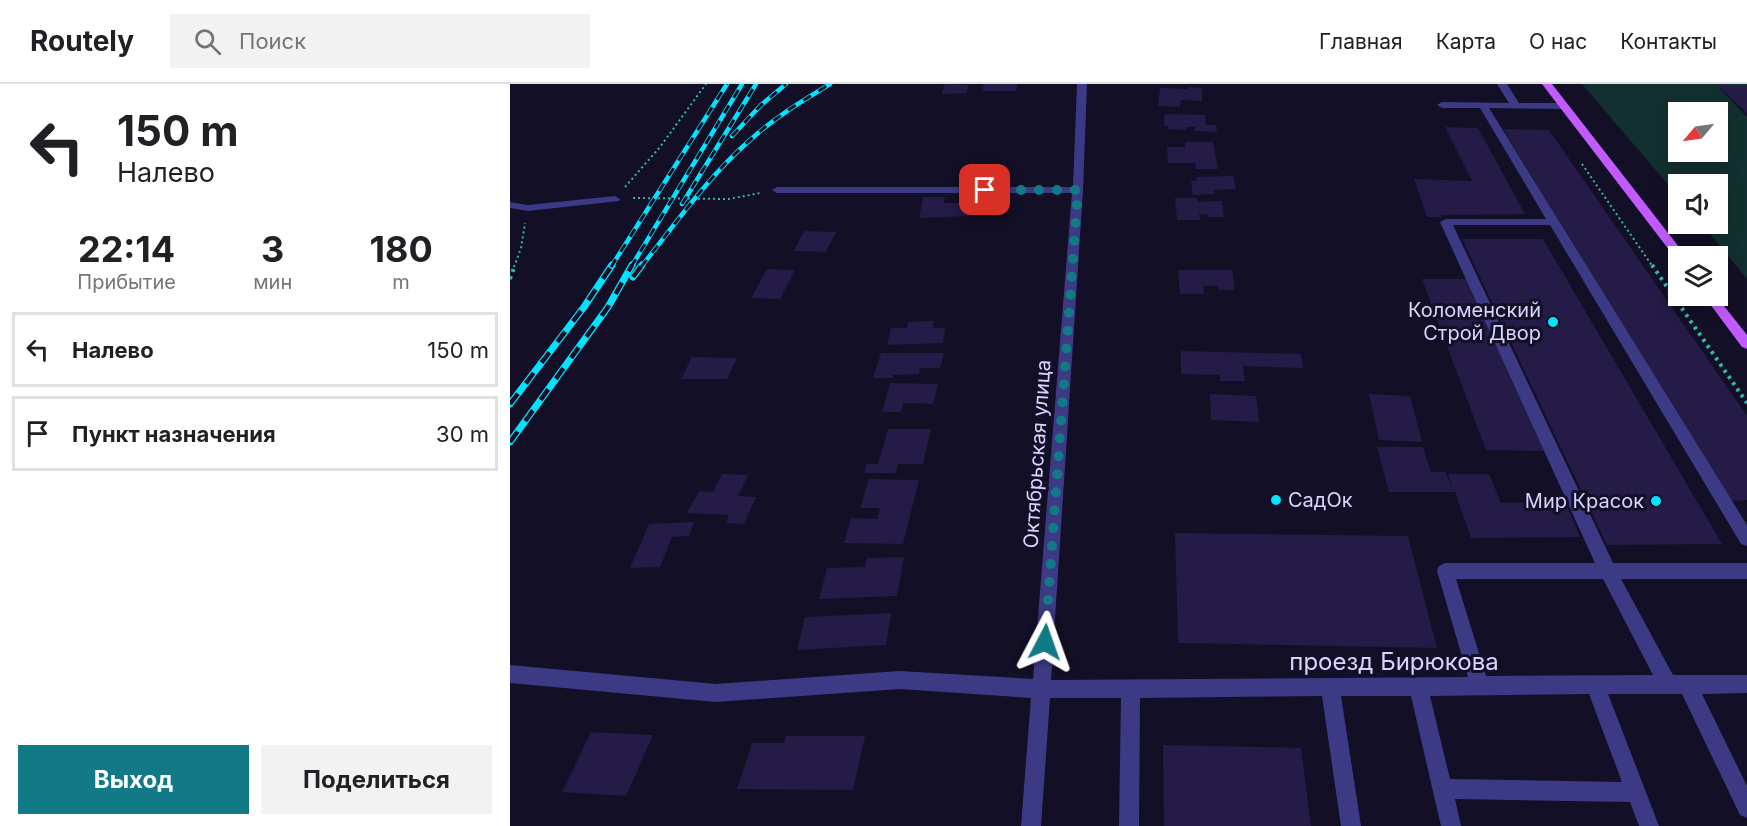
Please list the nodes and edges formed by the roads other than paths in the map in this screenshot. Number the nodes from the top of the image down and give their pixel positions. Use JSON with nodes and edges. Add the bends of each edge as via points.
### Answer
{"nodes":[{"id":1,"x":1082,"y":84,"type":"edge"},
{"id":2,"x":1502,"y":84,"type":"edge"},
{"id":3,"x":1547,"y":84,"type":"edge"},
{"id":4,"x":1442,"y":105,"type":"dead end"},
{"id":5,"x":1483,"y":106,"type":"junction"},
{"id":6,"x":1516,"y":106,"type":"junction"},
{"id":7,"x":1564,"y":106,"type":"junction"},
{"id":8,"x":777,"y":190,"type":"road end"},
{"id":9,"x":1078,"y":190,"type":"junction"},
{"id":10,"x":615,"y":199,"type":"road end"},
{"id":11,"x":510,"y":206,"type":"edge"},
{"id":12,"x":1554,"y":222,"type":"junction"},
{"id":13,"x":1672,"y":246,"type":"edge"},
{"id":14,"x":1718,"y":306,"type":"edge"},
{"id":15,"x":1747,"y":344,"type":"edge"},
{"id":16,"x":1747,"y":539,"type":"edge"},
{"id":17,"x":1607,"y":570,"type":"junction"},
{"id":18,"x":1747,"y":571,"type":"edge"},
{"id":19,"x":510,"y":674,"type":"edge"},
{"id":20,"x":1677,"y":684,"type":"junction"},
{"id":21,"x":1747,"y":684,"type":"edge"},
{"id":22,"x":1595,"y":685,"type":"junction"},
{"id":23,"x":1418,"y":686,"type":"junction"},
{"id":24,"x":1480,"y":686,"type":"junction"},
{"id":25,"x":1330,"y":687,"type":"junction"},
{"id":26,"x":1131,"y":688,"type":"junction"},
{"id":27,"x":1041,"y":689,"type":"junction"},
{"id":28,"x":1442,"y":789,"type":"junction"},
{"id":29,"x":1636,"y":792,"type":"junction"},
{"id":30,"x":1744,"y":796,"type":"edge"},
{"id":31,"x":1030,"y":826,"type":"edge"},
{"id":32,"x":1129,"y":826,"type":"edge"},
{"id":33,"x":1351,"y":826,"type":"edge"},
{"id":34,"x":1451,"y":826,"type":"edge"},
{"id":35,"x":1649,"y":826,"type":"edge"}],
"edges":[{"from":1,"to":9,"type":"street","name":"Октябрьская улица"},
{"from":2,"to":6,"type":"street"},
{"from":3,"to":7,"type":"main road"},
{"from":4,"to":5,"type":"street"},
{"from":5,"to":6,"type":"street"},
{"from":5,"to":12,"type":"street"},
{"from":6,"to":7,"type":"street"},
{"from":7,"to":13,"type":"main road"},
{"from":8,"to":9,"type":"street"},
{"from":9,"to":27,"type":"street","name":"Октябрьская улица"},
{"from":10,"to":11,"type":"street","via":[[528,208]]},
{"from":12,"to":16,"type":"street"},
{"from":12,"to":17,"type":"street","via":[[1446,222]]},
{"from":14,"to":15,"type":"main road"},
{"from":17,"to":18,"type":"street"},
{"from":17,"to":20,"type":"street"},
{"from":17,"to":24,"type":"street","via":[[1445,571]]},
{"from":19,"to":27,"type":"street","name":"проезд Бирюкова","via":[[716,693],[900,680]]},
{"from":20,"to":21,"type":"street","name":"проезд Бирюкова"},
{"from":20,"to":22,"type":"street","name":"проезд Бирюкова"},
{"from":20,"to":30,"type":"street"},
{"from":22,"to":24,"type":"street","name":"проезд Бирюкова"},
{"from":22,"to":29,"type":"street"},
{"from":23,"to":24,"type":"street","name":"проезд Бирюкова"},
{"from":23,"to":25,"type":"street","name":"проезд Бирюкова"},
{"from":23,"to":28,"type":"street"},
{"from":25,"to":26,"type":"street","name":"проезд Бирюкова"},
{"from":25,"to":33,"type":"street"},
{"from":26,"to":27,"type":"street","name":"проезд Бирюкова"},
{"from":26,"to":32,"type":"street"},
{"from":27,"to":31,"type":"street","name":"Октябрьская улица"},
{"from":28,"to":29,"type":"street"},
{"from":28,"to":34,"type":"street"},
{"from":29,"to":35,"type":"street"}]}
